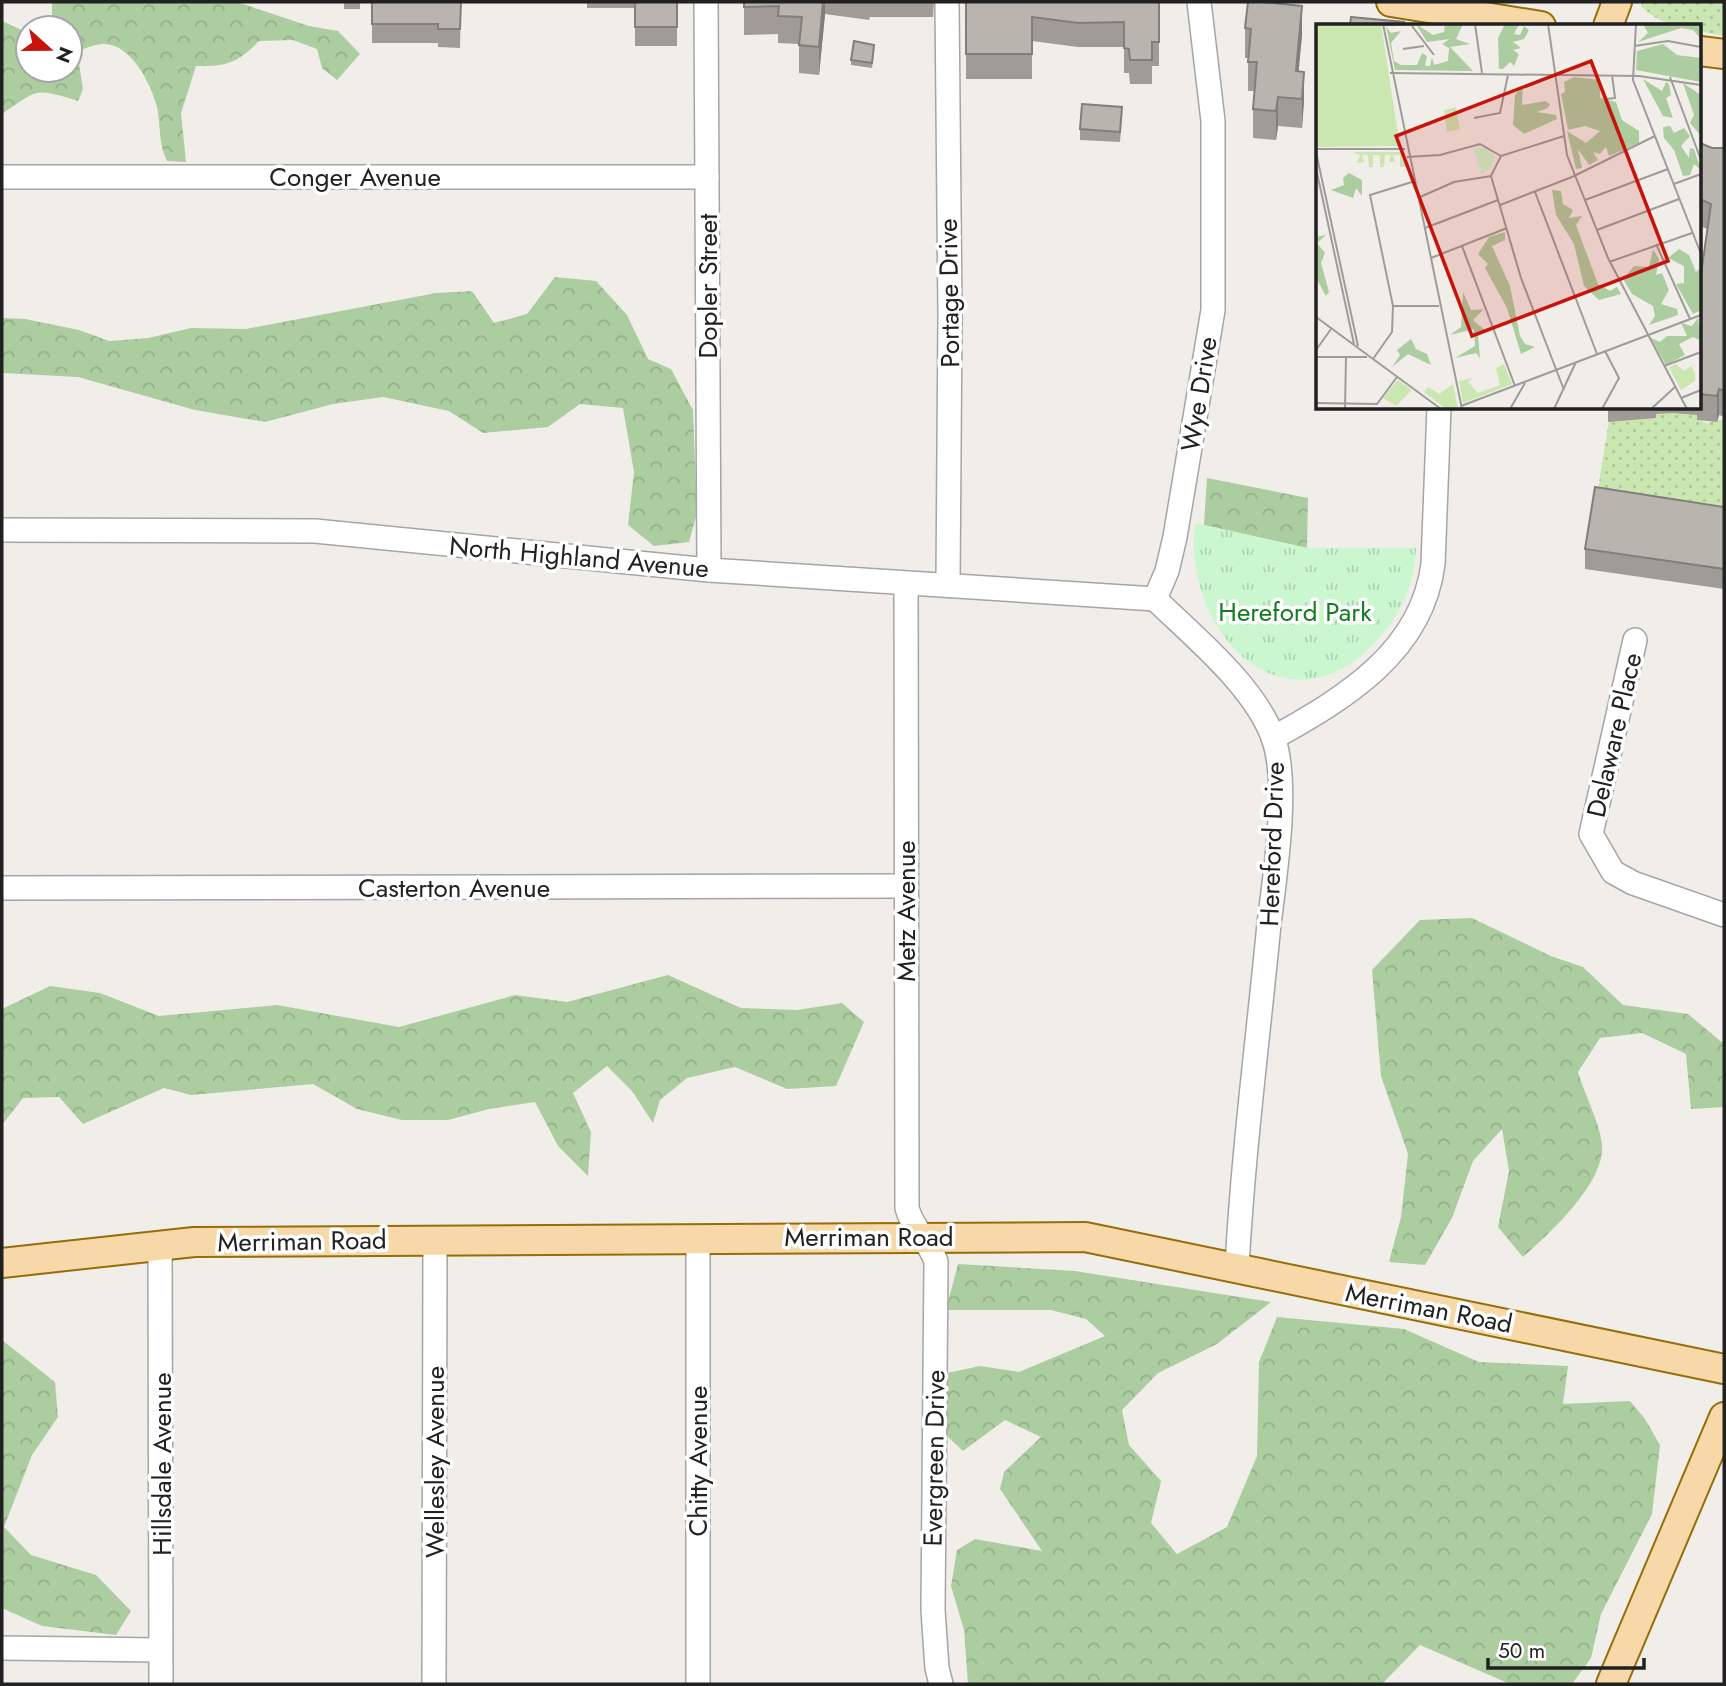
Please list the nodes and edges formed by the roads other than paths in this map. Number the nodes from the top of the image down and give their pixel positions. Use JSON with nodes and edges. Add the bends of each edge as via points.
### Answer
{"nodes":[{"id":1,"x":706,"y":2,"type":"edge"},
{"id":2,"x":947,"y":2,"type":"edge"},
{"id":3,"x":1199,"y":2,"type":"edge"},
{"id":4,"x":1391,"y":2,"type":"edge"},
{"id":5,"x":1617,"y":2,"type":"edge"},
{"id":6,"x":1523,"y":24,"type":"edge"},
{"id":7,"x":1609,"y":24,"type":"edge"},
{"id":8,"x":1702,"y":51,"type":"edge"},
{"id":9,"x":1724,"y":54,"type":"edge"},
{"id":10,"x":2,"y":177,"type":"edge"},
{"id":11,"x":708,"y":177,"type":"junction"},
{"id":12,"x":1438,"y":410,"type":"edge"},
{"id":13,"x":2,"y":530,"type":"edge"},
{"id":14,"x":709,"y":570,"type":"junction"},
{"id":15,"x":906,"y":584,"type":"junction"},
{"id":16,"x":948,"y":585,"type":"junction"},
{"id":17,"x":1155,"y":599,"type":"junction"},
{"id":18,"x":1635,"y":640,"type":"dead end"},
{"id":19,"x":1273,"y":738,"type":"junction"},
{"id":20,"x":906,"y":886,"type":"junction"},
{"id":21,"x":2,"y":888,"type":"edge"},
{"id":22,"x":1724,"y":915,"type":"edge"},
{"id":23,"x":919,"y":1236,"type":"junction"},
{"id":24,"x":698,"y":1238,"type":"junction"},
{"id":25,"x":435,"y":1239,"type":"junction"},
{"id":26,"x":160,"y":1244,"type":"junction"},
{"id":27,"x":2,"y":1263,"type":"edge"},
{"id":28,"x":1237,"y":1268,"type":"junction"},
{"id":29,"x":1724,"y":1369,"type":"edge"},
{"id":30,"x":1724,"y":1417,"type":"edge"},
{"id":31,"x":2,"y":1648,"type":"edge"},
{"id":32,"x":160,"y":1650,"type":"junction"},
{"id":33,"x":161,"y":1684,"type":"edge"},
{"id":34,"x":434,"y":1684,"type":"edge"},
{"id":35,"x":698,"y":1684,"type":"edge"},
{"id":36,"x":942,"y":1684,"type":"edge"},
{"id":37,"x":1611,"y":1684,"type":"edge"}],
"edges":[{"from":1,"to":11,"type":"street","name":"Dopler Street"},
{"from":2,"to":16,"type":"street","name":"Portage Drive"},
{"from":3,"to":17,"type":"street","name":"Wye Drive","via":[[1213,121],[1213,310],[1175,537]]},
{"from":4,"to":6,"type":"main road"},
{"from":5,"to":7,"type":"main road"},
{"from":8,"to":9,"type":"main road"},
{"from":10,"to":11,"type":"street","name":"Conger Avenue"},
{"from":11,"to":14,"type":"street","name":"Dopler Street"},
{"from":12,"to":19,"type":"street","name":"Hereford Drive","via":[[1433,564],[1422,610],[1399,648],[1376,671]]},
{"from":13,"to":14,"type":"street","name":"North Highland Avenue","via":[[315,531]]},
{"from":14,"to":15,"type":"street","name":"North Highland Avenue"},
{"from":15,"to":16,"type":"street","name":"North Highland Avenue"},
{"from":15,"to":20,"type":"street","name":"Metz Avenue"},
{"from":16,"to":17,"type":"street","name":"North Highland Avenue"},
{"from":17,"to":19,"type":"street","via":[[1241,687]]},
{"from":18,"to":22,"type":"street","name":"Delaware Place","via":[[1591,834],[1613,872]]},
{"from":19,"to":28,"type":"street","name":"Hereford Drive","via":[[1280,786]]},
{"from":20,"to":21,"type":"street","name":"Casterton Avenue"},
{"from":20,"to":23,"type":"street","name":"Metz Avenue","via":[[907,1208]]},
{"from":23,"to":24,"type":"main road","name":"Merriman Road"},
{"from":23,"to":28,"type":"main road","name":"Merriman Road","via":[[1086,1237]]},
{"from":23,"to":36,"type":"street","name":"Evergreen Drive","via":[[936,1262],[933,1611]]},
{"from":24,"to":25,"type":"main road","name":"Merriman Road"},
{"from":24,"to":35,"type":"street","name":"Chitty Avenue"},
{"from":25,"to":26,"type":"main road","name":"Merriman Road"},
{"from":25,"to":34,"type":"street","name":"Wellesley Avenue"},
{"from":26,"to":27,"type":"main road","name":"Merriman Road"},
{"from":26,"to":32,"type":"street","name":"Hillsdale Avenue"},
{"from":28,"to":29,"type":"main road","name":"Merriman Road"},
{"from":30,"to":37,"type":"main road"},
{"from":31,"to":32,"type":"street"},
{"from":32,"to":33,"type":"street","name":"Hillsdale Avenue"}]}
